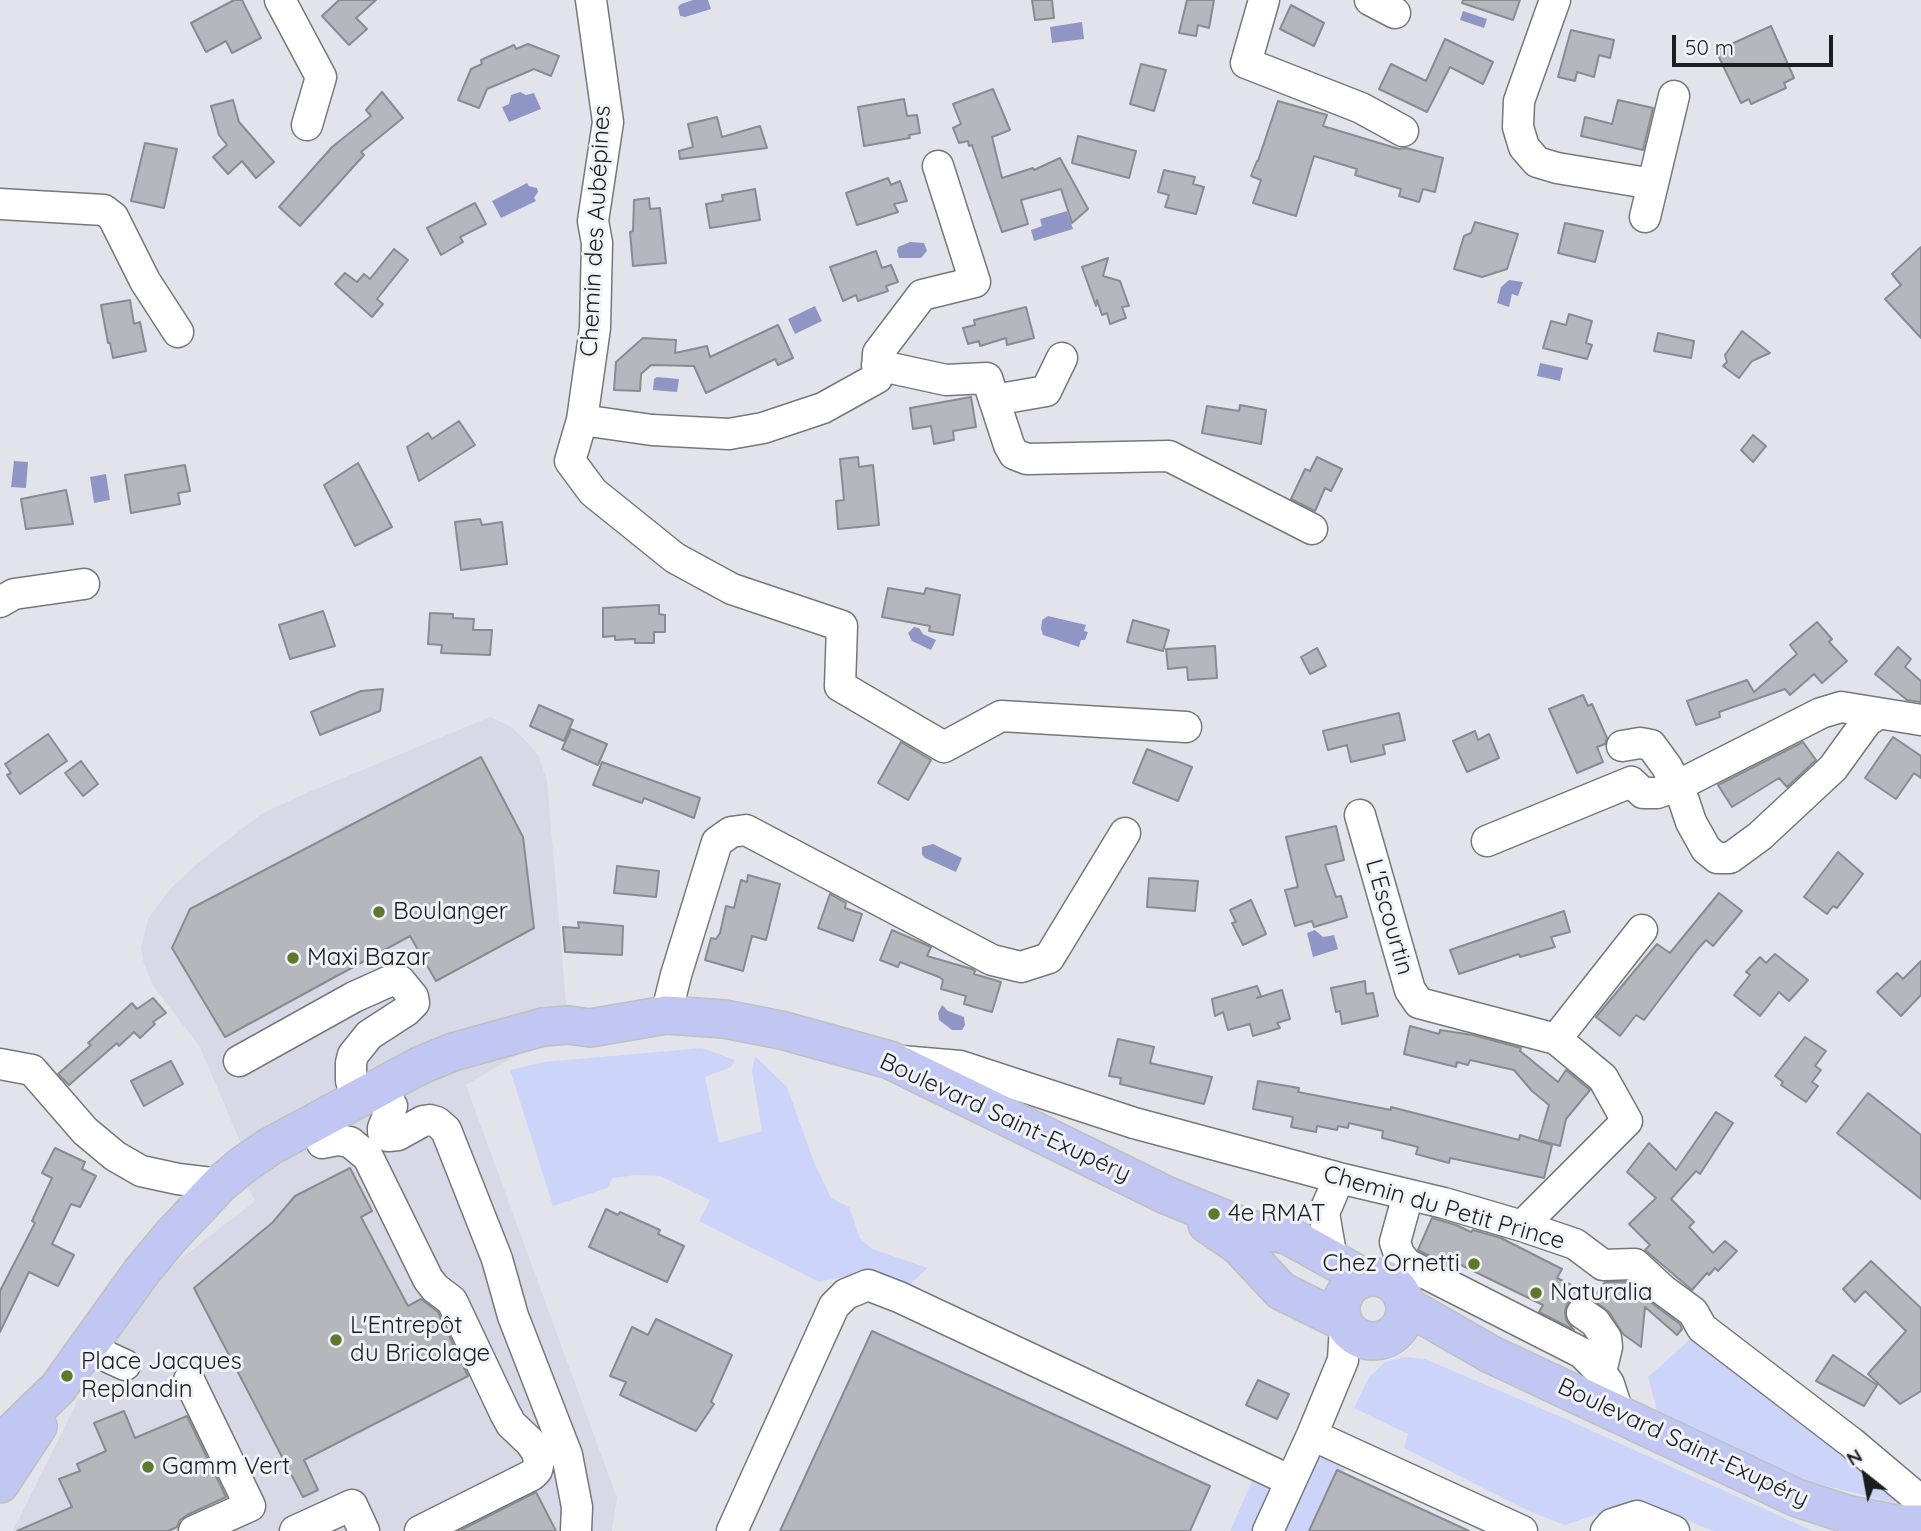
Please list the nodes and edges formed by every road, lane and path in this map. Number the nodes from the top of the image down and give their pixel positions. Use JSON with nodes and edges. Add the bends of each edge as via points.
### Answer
{"nodes":[{"id":1,"x":280,"y":0,"type":"edge"},
{"id":2,"x":591,"y":0,"type":"edge"},
{"id":3,"x":1264,"y":0,"type":"edge"},
{"id":4,"x":1555,"y":0,"type":"edge"},
{"id":5,"x":1674,"y":96,"type":"dead end"},
{"id":6,"x":307,"y":125,"type":"dead end"},
{"id":7,"x":1403,"y":131,"type":"dead end"},
{"id":8,"x":939,"y":166,"type":"dead end"},
{"id":9,"x":1653,"y":184,"type":"junction"},
{"id":10,"x":0,"y":204,"type":"edge"},
{"id":11,"x":1645,"y":217,"type":"dead end"},
{"id":12,"x":178,"y":332,"type":"dead end"},
{"id":13,"x":1062,"y":358,"type":"dead end"},
{"id":14,"x":877,"y":365,"type":"junction"},
{"id":15,"x":994,"y":400,"type":"junction"},
{"id":16,"x":582,"y":420,"type":"junction"},
{"id":17,"x":1312,"y":529,"type":"dead end"},
{"id":18,"x":84,"y":584,"type":"dead end"},
{"id":19,"x":0,"y":602,"type":"edge"},
{"id":20,"x":1878,"y":713,"type":"junction"},
{"id":21,"x":1921,"y":720,"type":"edge"},
{"id":22,"x":1186,"y":727,"type":"dead end"},
{"id":23,"x":1622,"y":746,"type":"dead end"},
{"id":24,"x":1677,"y":786,"type":"junction"},
{"id":25,"x":1360,"y":815,"type":"dead end"},
{"id":26,"x":1125,"y":833,"type":"dead end"},
{"id":27,"x":1487,"y":841,"type":"dead end"},
{"id":28,"x":1642,"y":930,"type":"dead end"},
{"id":29,"x":666,"y":1015,"type":"junction"},
{"id":30,"x":1556,"y":1039,"type":"junction"},
{"id":31,"x":239,"y":1060,"type":"dead end"},
{"id":32,"x":890,"y":1060,"type":"junction"},
{"id":33,"x":0,"y":1064,"type":"edge"},
{"id":34,"x":356,"y":1125,"type":"junction"},
{"id":35,"x":1339,"y":1178,"type":"junction"},
{"id":36,"x":220,"y":1184,"type":"junction"},
{"id":37,"x":1166,"y":1195,"type":"junction"},
{"id":38,"x":1408,"y":1195,"type":"junction"},
{"id":39,"x":1324,"y":1213,"type":"junction"},
{"id":40,"x":1521,"y":1226,"type":"junction"},
{"id":41,"x":1287,"y":1235,"type":"junction"},
{"id":42,"x":153,"y":1258,"type":"junction"},
{"id":43,"x":1332,"y":1259,"type":"junction"},
{"id":44,"x":1261,"y":1268,"type":"junction"},
{"id":45,"x":1363,"y":1277,"type":"junction"},
{"id":46,"x":1582,"y":1314,"type":"dead end"},
{"id":47,"x":1366,"y":1331,"type":"junction"},
{"id":48,"x":86,"y":1347,"type":"junction"},
{"id":49,"x":125,"y":1365,"type":"dead end"},
{"id":50,"x":1601,"y":1372,"type":"junction"},
{"id":51,"x":189,"y":1380,"type":"dead end"},
{"id":52,"x":58,"y":1388,"type":"junction"},
{"id":53,"x":543,"y":1395,"type":"junction"},
{"id":54,"x":505,"y":1413,"type":"junction"},
{"id":55,"x":1619,"y":1415,"type":"junction"},
{"id":56,"x":1312,"y":1435,"type":"junction"},
{"id":57,"x":0,"y":1444,"type":"edge"},
{"id":58,"x":1291,"y":1481,"type":"junction"},
{"id":59,"x":0,"y":1484,"type":"edge"},
{"id":60,"x":1921,"y":1501,"type":"edge"},
{"id":61,"x":1921,"y":1524,"type":"edge"},
{"id":62,"x":194,"y":1531,"type":"edge"},
{"id":63,"x":295,"y":1531,"type":"edge"},
{"id":64,"x":364,"y":1531,"type":"edge"},
{"id":65,"x":420,"y":1531,"type":"edge"},
{"id":66,"x":576,"y":1531,"type":"edge"},
{"id":67,"x":732,"y":1531,"type":"edge"},
{"id":68,"x":1268,"y":1531,"type":"edge"},
{"id":69,"x":1522,"y":1531,"type":"edge"},
{"id":70,"x":1606,"y":1531,"type":"edge"},
{"id":71,"x":1674,"y":1531,"type":"edge"}],
"edges":[{"from":1,"to":6,"type":"street","via":[[321,77]]},
{"from":2,"to":16,"type":"street","name":"Chemin des Aubépines","via":[[608,122],[593,221],[596,316]]},
{"from":3,"to":7,"type":"street","via":[[1246,63],[1361,108]]},
{"from":4,"to":9,"type":"street","via":[[1518,101],[1524,146],[1537,162],[1547,165]]},
{"from":5,"to":9,"type":"street"},
{"from":8,"to":14,"type":"street","via":[[975,282],[922,295],[878,352]]},
{"from":9,"to":11,"type":"street"},
{"from":10,"to":12,"type":"street","via":[[104,210],[113,217],[145,281]]},
{"from":13,"to":15,"type":"street","via":[[1046,391]]},
{"from":14,"to":15,"type":"street","via":[[946,380],[987,378]]},
{"from":14,"to":16,"type":"street","via":[[877,378],[823,408],[763,428],[729,434]]},
{"from":15,"to":17,"type":"street","via":[[1014,454],[1027,459],[1169,456]]},
{"from":16,"to":22,"type":"street","name":"Chemin des Aubépines","via":[[570,461],[593,492],[675,558],[732,589],[842,626],[840,686],[944,747],[1001,716]]},
{"from":18,"to":19,"type":"street","via":[[14,594]]},
{"from":20,"to":21,"type":"street"},
{"from":20,"to":24,"type":"street","via":[[1841,707],[1821,713]]},
{"from":20,"to":24,"type":"street","via":[[1867,720],[1833,768],[1730,858],[1717,858],[1706,849]]},
{"from":23,"to":24,"type":"street","via":[[1651,745]]},
{"from":24,"to":27,"type":"street","via":[[1643,793],[1631,782]]},
{"from":25,"to":30,"type":"street","name":"L'Escourtin","via":[[1410,990],[1419,1003]]},
{"from":26,"to":29,"type":"street","via":[[1049,958],[1021,967],[992,960],[747,830],[731,832],[717,842]]},
{"from":28,"to":30,"type":"street"},
{"from":29,"to":32,"type":"main road","name":"Boulevard Saint-Exupéry","via":[[770,1028]]},
{"from":29,"to":34,"type":"main road","name":"Boulevard Saint-Exupéry","via":[[590,1028],[543,1027],[453,1052],[419,1066]]},
{"from":30,"to":40,"type":"street","name":"L'Escourtin","via":[[1604,1078],[1628,1121]]},
{"from":31,"to":34,"type":"street","via":[[354,997],[392,980],[400,981],[414,1003],[369,1035],[353,1055],[350,1072]]},
{"from":32,"to":35,"type":"street","name":"Chemin du Petit Prince","via":[[960,1066],[1134,1123]]},
{"from":32,"to":37,"type":"main road","name":"Boulevard Saint-Exupéry"},
{"from":33,"to":36,"type":"street","via":[[32,1070],[85,1131],[141,1171]]},
{"from":34,"to":36,"type":"main road","name":"Boulevard Saint-Exupéry","via":[[270,1146]]},
{"from":34,"to":42,"type":"main road","via":[[229,1198]]},
{"from":34,"to":53,"type":"street","via":[[383,1128],[388,1136],[430,1120],[446,1130],[497,1259]]},
{"from":34,"to":54,"type":"street","via":[[429,1279],[452,1301]]},
{"from":35,"to":38,"type":"street","name":"Chemin du Petit Prince"},
{"from":35,"to":39,"type":"street"},
{"from":36,"to":42,"type":"main road","name":"Boulevard Saint-Exupéry"},
{"from":37,"to":41,"type":"main road","name":"Boulevard Saint-Exupéry","via":[[1249,1229]]},
{"from":37,"to":44,"type":"main road","name":"Boulevard Saint-Exupéry","via":[[1240,1246]]},
{"from":38,"to":40,"type":"street","name":"Chemin du Petit Prince"},
{"from":38,"to":50,"type":"street","via":[[1395,1242],[1407,1264],[1582,1353]]},
{"from":39,"to":41,"type":"street"},
{"from":39,"to":43,"type":"street"},
{"from":40,"to":60,"type":"street","name":"Chemin du Petit Prince","via":[[1575,1244],[1604,1265],[1635,1264],[1693,1312],[1702,1328]]},
{"from":41,"to":43,"type":"main road","name":"Boulevard Saint-Exupéry"},
{"from":41,"to":44,"type":"main road","via":[[1265,1252]]},
{"from":42,"to":48,"type":"main road","name":"Boulevard Saint-Exupéry"},
{"from":43,"to":45,"type":"main road","name":"Boulevard Saint-Exupéry"},
{"from":44,"to":47,"type":"main road","name":"Boulevard Saint-Exupéry","via":[[1282,1291]]},
{"from":45,"to":47,"type":"main road","via":[[1346,1289],[1340,1310]]},
{"from":45,"to":47,"type":"main road","name":"Boulevard Saint-Exupéry","via":[[1384,1278],[1400,1290]]},
{"from":46,"to":50,"type":"street","via":[[1595,1322],[1606,1338]]},
{"from":47,"to":55,"type":"main road","name":"Boulevard Saint-Exupéry","via":[[1490,1354]]},
{"from":47,"to":56,"type":"street"},
{"from":48,"to":49,"type":"street"},
{"from":48,"to":52,"type":"main road","name":"Boulevard Saint-Exupéry"},
{"from":50,"to":55,"type":"street"},
{"from":51,"to":62,"type":"street","via":[[250,1506]]},
{"from":52,"to":57,"type":"main road","name":"Boulevard Saint-Exupéry"},
{"from":52,"to":59,"type":"main road"},
{"from":53,"to":54,"type":"street"},
{"from":53,"to":66,"type":"street","via":[[572,1475]]},
{"from":54,"to":65,"type":"street","via":[[537,1452],[537,1470]]},
{"from":55,"to":61,"type":"main road","name":"Boulevard Saint-Exupéry","via":[[1797,1498],[1850,1515]]},
{"from":56,"to":58,"type":"street"},
{"from":56,"to":69,"type":"street"},
{"from":58,"to":67,"type":"street","via":[[868,1285],[846,1294],[834,1306]]},
{"from":58,"to":68,"type":"street"},
{"from":63,"to":64,"type":"street","via":[[352,1505]]},
{"from":70,"to":71,"type":"street","via":[[1612,1524],[1637,1516]]}]}
